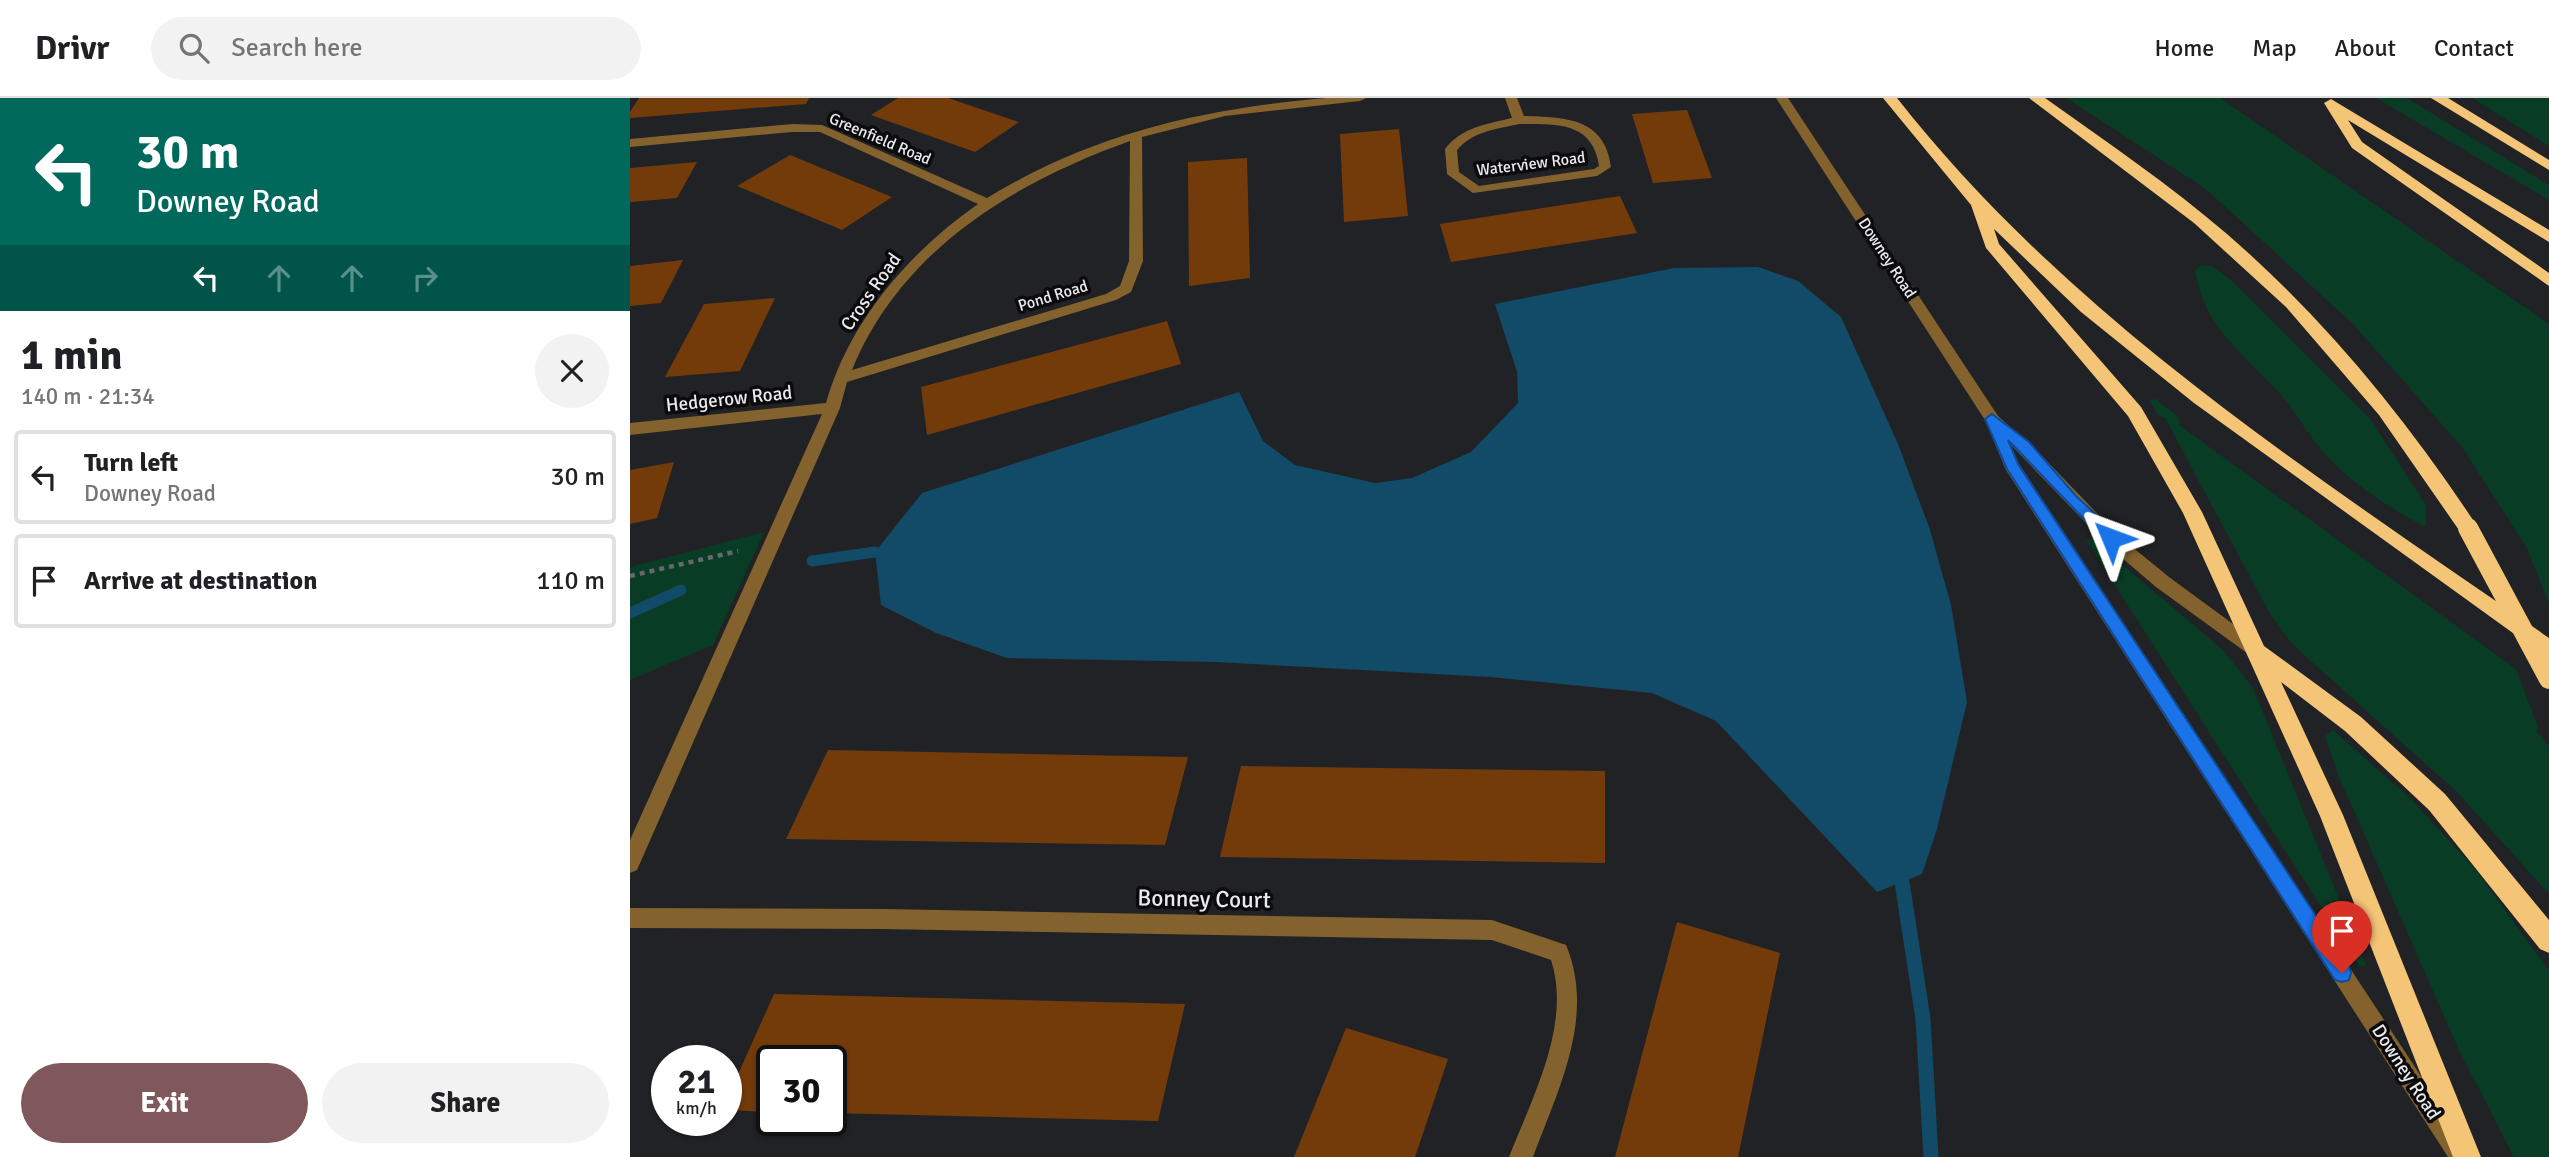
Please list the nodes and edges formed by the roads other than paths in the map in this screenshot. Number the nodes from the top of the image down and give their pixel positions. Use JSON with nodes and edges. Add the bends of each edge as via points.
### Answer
{"nodes":[{"id":1,"x":1360,"y":98,"type":"edge"},
{"id":2,"x":1511,"y":98,"type":"edge"},
{"id":3,"x":1782,"y":98,"type":"edge"},
{"id":4,"x":1891,"y":98,"type":"edge"},
{"id":5,"x":2036,"y":98,"type":"edge"},
{"id":6,"x":2438,"y":98,"type":"edge"},
{"id":7,"x":2327,"y":101,"type":"edge"},
{"id":8,"x":1519,"y":120,"type":"junction"},
{"id":9,"x":1136,"y":135,"type":"junction"},
{"id":10,"x":630,"y":143,"type":"edge"},
{"id":11,"x":2549,"y":166,"type":"edge"},
{"id":12,"x":1977,"y":201,"type":"junction"},
{"id":13,"x":987,"y":202,"type":"junction"},
{"id":14,"x":2549,"y":237,"type":"edge"},
{"id":15,"x":2549,"y":281,"type":"edge"},
{"id":16,"x":839,"y":379,"type":"junction"},
{"id":17,"x":832,"y":408,"type":"junction"},
{"id":18,"x":1992,"y":419,"type":"junction"},
{"id":19,"x":630,"y":429,"type":"edge"},
{"id":20,"x":2549,"y":650,"type":"edge"},
{"id":21,"x":2258,"y":652,"type":"junction"},
{"id":22,"x":2549,"y":679,"type":"edge"},
{"id":23,"x":630,"y":863,"type":"edge"},
{"id":24,"x":630,"y":918,"type":"edge"},
{"id":25,"x":2549,"y":940,"type":"edge"},
{"id":26,"x":1521,"y":1157,"type":"edge"},
{"id":27,"x":2464,"y":1157,"type":"edge"}],
"edges":[{"from":1,"to":9,"type":"street","name":"Cross Road","via":[[1209,115]]},
{"from":2,"to":8,"type":"street"},
{"from":3,"to":18,"type":"street","name":"Downey Road"},
{"from":4,"to":12,"type":"highway"},
{"from":5,"to":22,"type":"highway","bridge":true,"via":[[2177,201],[2271,283],[2325,338],[2431,470],[2511,603]]},
{"from":6,"to":11,"type":"highway"},
{"from":7,"to":14,"type":"highway"},
{"from":7,"to":15,"type":"highway","via":[[2357,145]]},
{"from":8,"to":8,"type":"street","name":"Waterview Road","via":[[1468,133],[1457,141],[1451,149],[1453,174],[1477,190],[1597,172],[1605,167],[1600,144],[1574,123]]},
{"from":9,"to":13,"type":"street","name":"Cross Road","via":[[1051,168]]},
{"from":9,"to":16,"type":"street","name":"Pond Road","via":[[1136,261],[1126,289]]},
{"from":10,"to":13,"type":"street","name":"Greenfield Road","via":[[822,129]]},
{"from":12,"to":20,"type":"highway","via":[[2093,314],[2239,429]]},
{"from":12,"to":21,"type":"highway","via":[[1992,245],[2114,385],[2153,441]]},
{"from":13,"to":16,"type":"street","name":"Cross Road","via":[[918,258],[870,320]]},
{"from":16,"to":17,"type":"street","name":"Cross Road"},
{"from":17,"to":19,"type":"street","name":"Hedgerow Road"},
{"from":17,"to":23,"type":"street","name":"Cross Road"},
{"from":18,"to":21,"type":"street","name":"Downey Road","via":[[2131,557]]},
{"from":18,"to":27,"type":"street","name":"Downey Road","via":[[2012,466]]},
{"from":21,"to":25,"type":"highway","via":[[2353,724],[2437,802]]},
{"from":21,"to":27,"type":"highway","via":[[2332,815]]},
{"from":24,"to":26,"type":"street","name":"Bonney Court","via":[[1492,930],[1559,952],[1566,965],[1567,1028]]}]}
